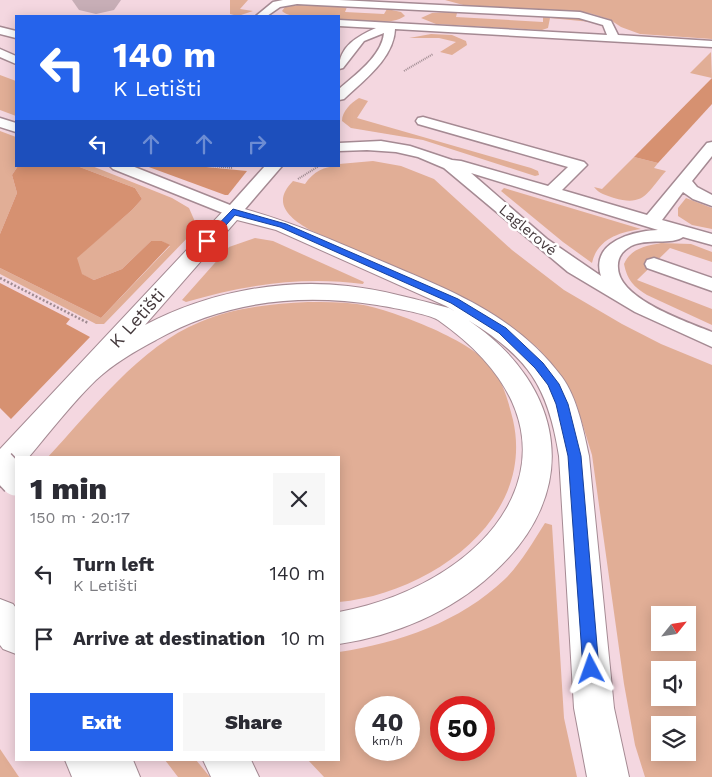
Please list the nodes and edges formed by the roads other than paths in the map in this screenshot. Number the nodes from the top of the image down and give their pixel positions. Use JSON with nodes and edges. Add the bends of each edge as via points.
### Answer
{"nodes":[{"id":1,"x":291,"y":1,"type":"edge"},
{"id":2,"x":394,"y":3,"type":"edge"},
{"id":3,"x":424,"y":3,"type":"edge"},
{"id":4,"x":262,"y":15,"type":"edge"},
{"id":5,"x":340,"y":24,"type":"edge"},
{"id":6,"x":390,"y":26,"type":"junction"},
{"id":7,"x":404,"y":27,"type":"junction"},
{"id":8,"x":0,"y":30,"type":"edge"},
{"id":9,"x":340,"y":32,"type":"edge"},
{"id":10,"x":15,"y":35,"type":"edge"},
{"id":11,"x":614,"y":38,"type":"junction"},
{"id":12,"x":712,"y":44,"type":"edge"},
{"id":13,"x":0,"y":53,"type":"edge"},
{"id":14,"x":9,"y":59,"type":"edge"},
{"id":15,"x":340,"y":64,"type":"edge"},
{"id":16,"x":340,"y":95,"type":"edge"},
{"id":17,"x":422,"y":121,"type":"dead end"},
{"id":18,"x":0,"y":122,"type":"edge"},
{"id":19,"x":15,"y":128,"type":"edge"},
{"id":20,"x":712,"y":146,"type":"edge"},
{"id":21,"x":340,"y":147,"type":"edge"},
{"id":22,"x":428,"y":155,"type":"junction"},
{"id":23,"x":120,"y":167,"type":"edge"},
{"id":24,"x":273,"y":167,"type":"edge"},
{"id":25,"x":684,"y":179,"type":"junction"},
{"id":26,"x":551,"y":192,"type":"junction"},
{"id":27,"x":712,"y":201,"type":"edge"},
{"id":28,"x":233,"y":212,"type":"junction"},
{"id":29,"x":651,"y":222,"type":"junction"},
{"id":30,"x":711,"y":240,"type":"edge"},
{"id":31,"x":654,"y":264,"type":"dead end"},
{"id":32,"x":712,"y":285,"type":"edge"},
{"id":33,"x":644,"y":309,"type":"junction"},
{"id":34,"x":440,"y":313,"type":"junction"},
{"id":35,"x":712,"y":340,"type":"edge"},
{"id":36,"x":89,"y":372,"type":"junction"},
{"id":37,"x":0,"y":464,"type":"edge"},
{"id":38,"x":0,"y":469,"type":"edge"},
{"id":39,"x":15,"y":480,"type":"edge"},
{"id":40,"x":340,"y":628,"type":"edge"},
{"id":41,"x":86,"y":761,"type":"edge"},
{"id":42,"x":107,"y":761,"type":"edge"},
{"id":43,"x":225,"y":761,"type":"edge"},
{"id":44,"x":93,"y":777,"type":"edge"},
{"id":45,"x":119,"y":777,"type":"edge"},
{"id":46,"x":238,"y":777,"type":"edge"},
{"id":47,"x":608,"y":777,"type":"edge"}],
"edges":[{"from":1,"to":2,"type":"lane"},
{"from":1,"to":4,"type":"lane","via":[[274,5]]},
{"from":2,"to":3,"type":"lane"},
{"from":3,"to":7,"type":"lane"},
{"from":3,"to":11,"type":"lane","via":[[587,16],[610,26]]},
{"from":5,"to":6,"type":"lane"},
{"from":6,"to":7,"type":"lane"},
{"from":6,"to":9,"type":"lane"},
{"from":6,"to":15,"type":"lane","via":[[360,39]]},
{"from":6,"to":16,"type":"lane","via":[[389,42],[369,69]]},
{"from":7,"to":11,"type":"lane"},
{"from":8,"to":10,"type":"lane"},
{"from":11,"to":12,"type":"lane"},
{"from":13,"to":14,"type":"lane"},
{"from":17,"to":26,"type":"lane","via":[[579,165]]},
{"from":18,"to":19,"type":"lane"},
{"from":20,"to":25,"type":"lane"},
{"from":21,"to":22,"type":"lane","name":"Laglerové","via":[[379,146]]},
{"from":22,"to":26,"type":"lane"},
{"from":22,"to":33,"type":"lane","name":"Laglerové","via":[[456,170],[568,263]]},
{"from":23,"to":28,"type":"lane"},
{"from":24,"to":28,"type":"lane","name":"K Letišti"},
{"from":25,"to":27,"type":"lane","via":[[693,192]]},
{"from":25,"to":29,"type":"lane","via":[[670,202]]},
{"from":26,"to":29,"type":"lane"},
{"from":28,"to":34,"type":"main road","via":[[270,233],[391,286]]},
{"from":28,"to":36,"type":"main road","name":"K Letišti"},
{"from":28,"to":47,"type":"main road","via":[[283,226],[455,301],[523,347],[553,384],[569,428],[574,456],[594,708]]},
{"from":29,"to":30,"type":"lane"},
{"from":30,"to":33,"type":"lane","via":[[678,234],[648,236],[624,243],[616,249],[607,264],[612,282]]},
{"from":31,"to":32,"type":"lane"},
{"from":33,"to":35,"type":"lane","name":"Laglerové"},
{"from":34,"to":36,"type":"main road","via":[[386,298],[339,291],[244,297],[161,324],[119,348]]},
{"from":34,"to":40,"type":"main road","via":[[487,344],[521,385],[532,410],[537,436],[538,464],[531,492],[517,521],[496,549],[468,574],[433,597],[392,614]]},
{"from":36,"to":38,"type":"main road","name":"K Letišti"},
{"from":37,"to":39,"type":"main road","bridge":true},
{"from":41,"to":44,"type":"main road"},
{"from":42,"to":45,"type":"main road"},
{"from":43,"to":46,"type":"main road"}]}
